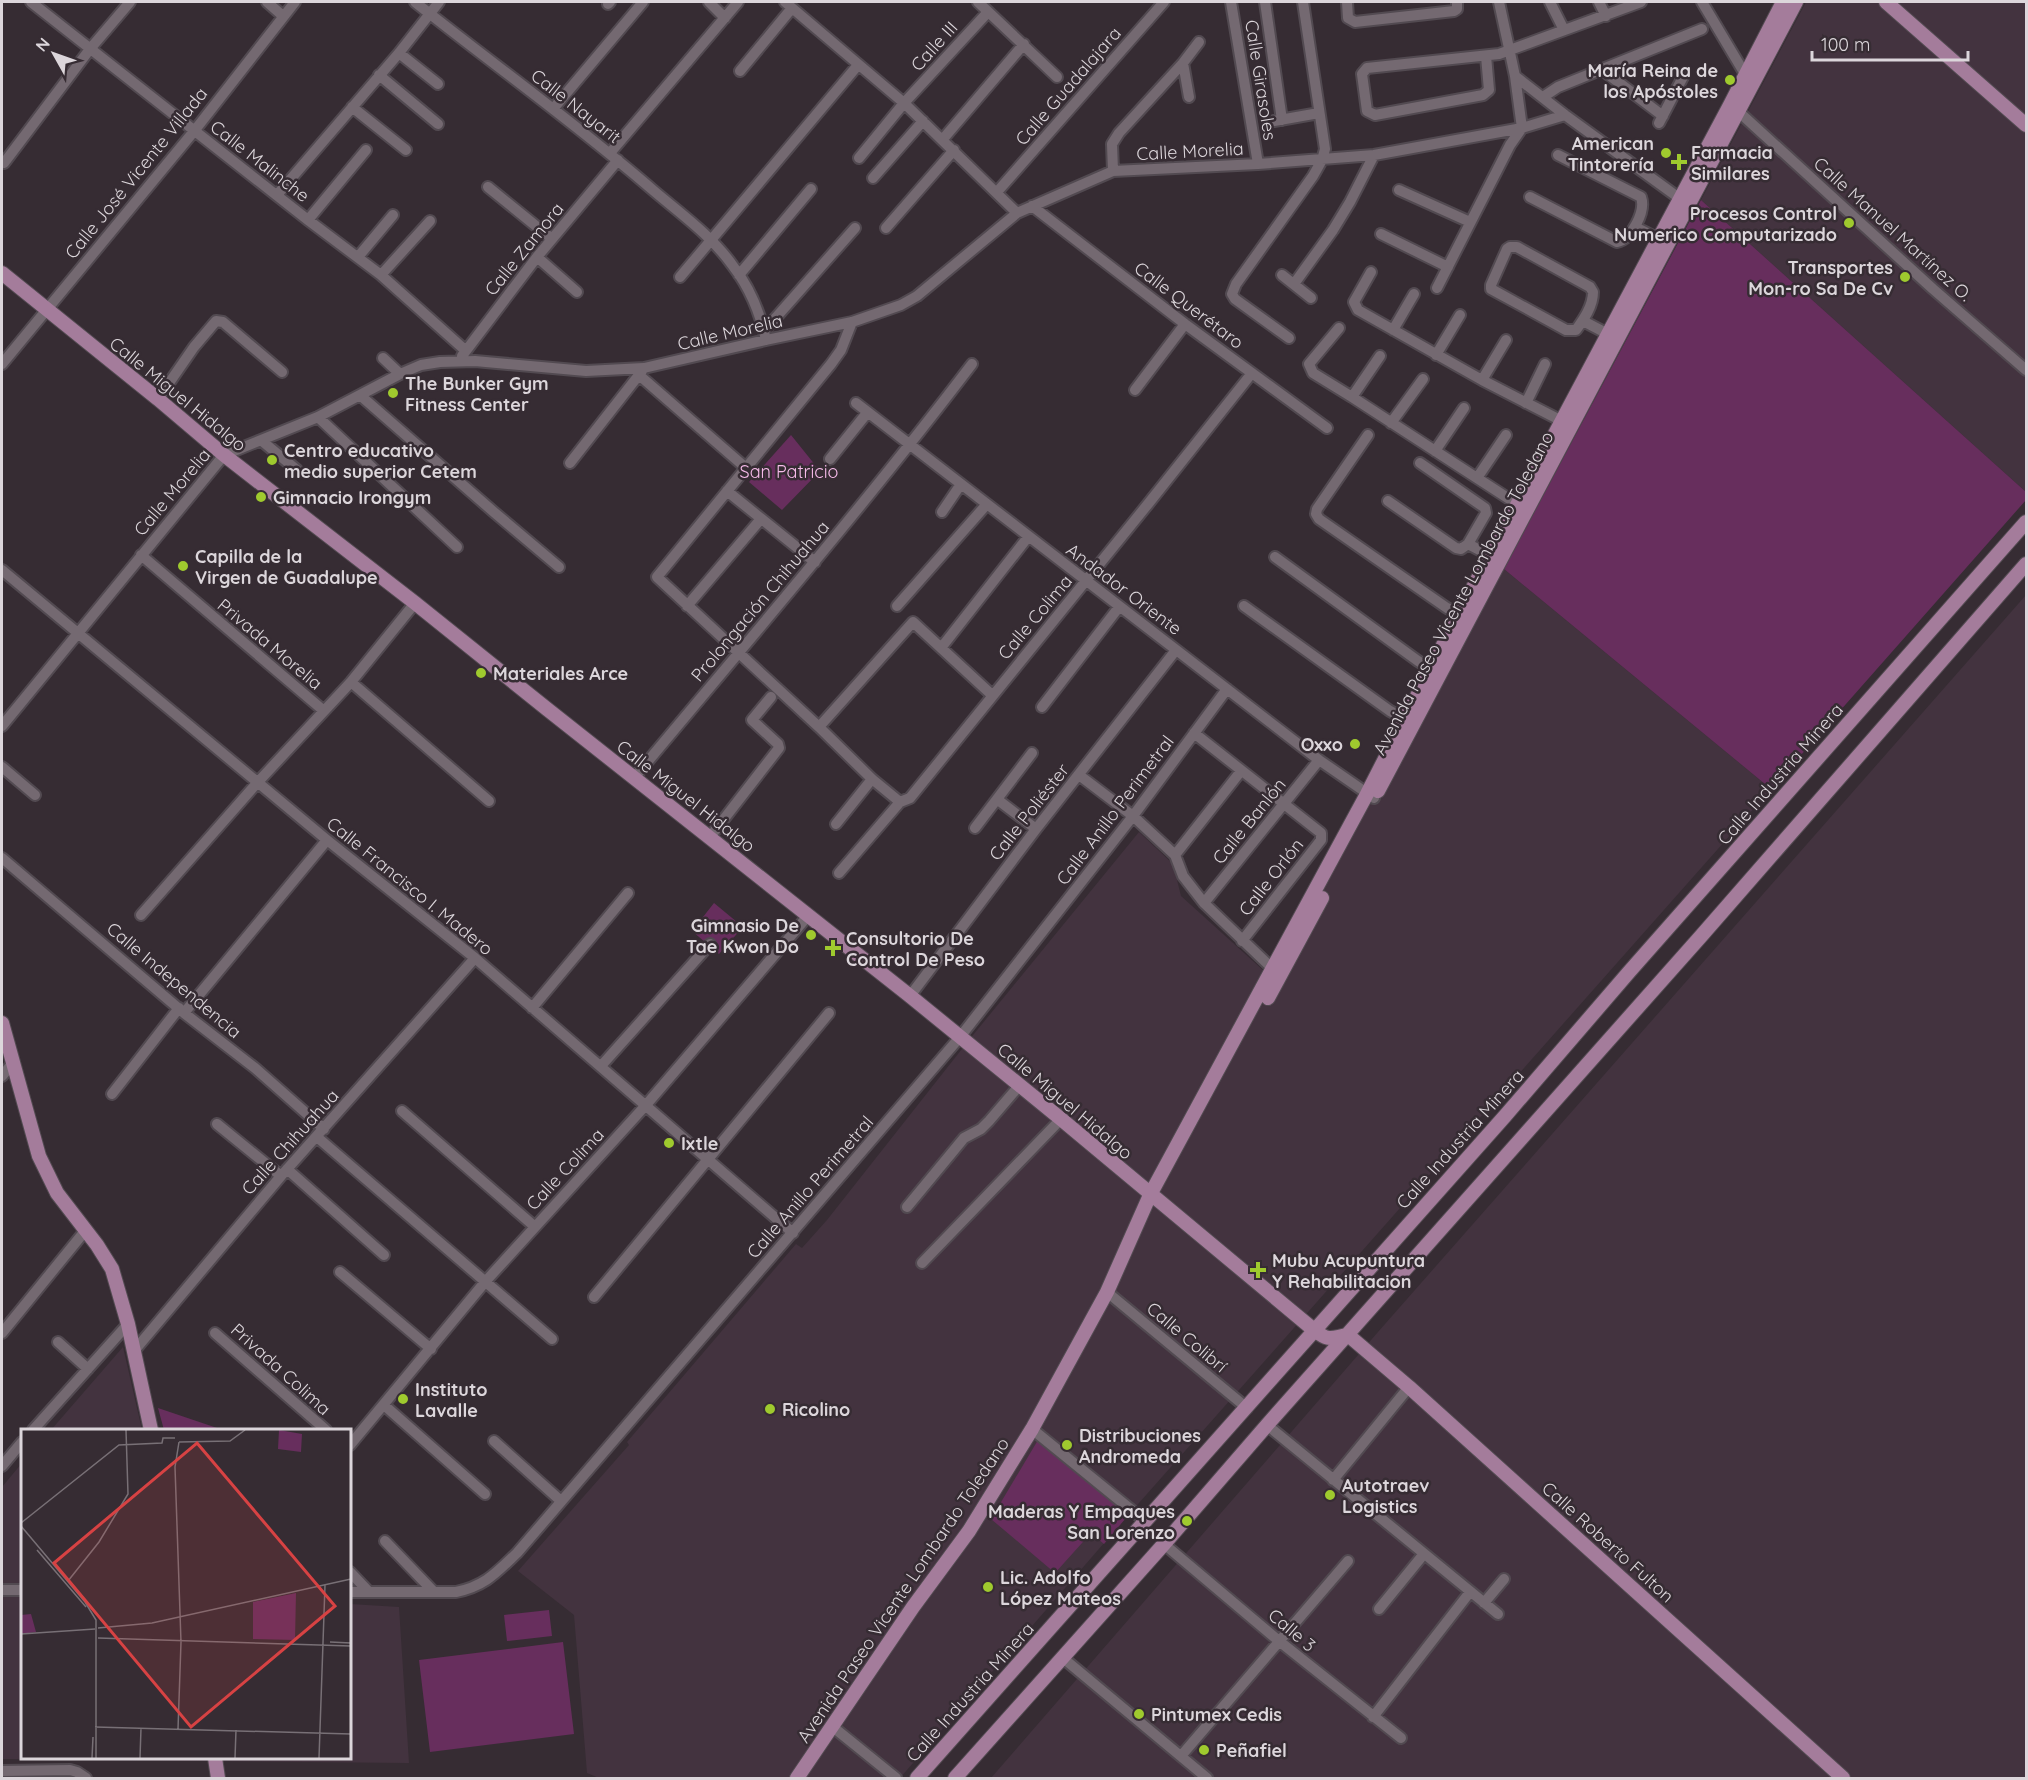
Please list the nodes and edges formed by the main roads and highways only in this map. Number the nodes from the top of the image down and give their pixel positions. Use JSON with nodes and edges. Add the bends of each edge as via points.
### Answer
{"nodes":[{"id":1,"x":1783,"y":2,"type":"edge"},
{"id":2,"x":1796,"y":2,"type":"edge"},
{"id":3,"x":1886,"y":2,"type":"edge"},
{"id":4,"x":2026,"y":125,"type":"edge"},
{"id":5,"x":1684,"y":201,"type":"junction"},
{"id":6,"x":2,"y":273,"type":"edge"},
{"id":7,"x":2026,"y":522,"type":"edge"},
{"id":8,"x":1495,"y":558,"type":"junction"},
{"id":9,"x":2026,"y":564,"type":"edge"},
{"id":10,"x":1370,"y":796,"type":"junction"},
{"id":11,"x":2,"y":1023,"type":"edge"},
{"id":12,"x":1150,"y":1195,"type":"junction"},
{"id":13,"x":1314,"y":1330,"type":"junction"},
{"id":14,"x":1348,"y":1335,"type":"junction"},
{"id":15,"x":151,"y":1429,"type":"edge"},
{"id":16,"x":1095,"y":1600,"type":"junction"},
{"id":17,"x":215,"y":1759,"type":"edge"},
{"id":18,"x":218,"y":1779,"type":"edge"},
{"id":19,"x":797,"y":1779,"type":"edge"},
{"id":20,"x":917,"y":1779,"type":"edge"},
{"id":21,"x":955,"y":1779,"type":"edge"},
{"id":22,"x":1843,"y":1779,"type":"edge"}],
"edges":[{"from":1,"to":5,"type":"main road","name":"Avenida Paseo Vicente Lombardo Toledano"},
{"from":2,"to":5,"type":"main road","name":"Avenida Paseo Vicente Lombardo Toledano","via":[[1739,112]]},
{"from":3,"to":4,"type":"main road"},
{"from":5,"to":8,"type":"main road","name":"Avenida Paseo Vicente Lombardo Toledano"},
{"from":5,"to":8,"type":"main road","name":"Avenida Paseo Vicente Lombardo Toledano","via":[[1659,239],[1517,504]]},
{"from":6,"to":12,"type":"main road","name":"Calle Miguel Hidalgo","via":[[224,456],[910,996]]},
{"from":7,"to":13,"type":"main road","name":"Calle Industria Minera"},
{"from":8,"to":10,"type":"main road","name":"Avenida Paseo Vicente Lombardo Toledano"},
{"from":8,"to":10,"type":"main road","name":"Avenida Paseo Vicente Lombardo Toledano","via":[[1459,614]]},
{"from":9,"to":14,"type":"main road","name":"Calle Industria Minera"},
{"from":10,"to":12,"type":"main road","name":"Avenida Paseo Vicente Lombardo Toledano","via":[[1277,973]]},
{"from":11,"to":15,"type":"main road","via":[[47,1176],[112,1269]]},
{"from":12,"to":13,"type":"main road","name":"Calle Miguel Hidalgo"},
{"from":12,"to":19,"type":"main road","name":"Avenida Paseo Vicente Lombardo Toledano","via":[[1107,1292],[1032,1430],[969,1531]]},
{"from":13,"to":14,"type":"main road","name":"Calle Miguel Hidalgo","via":[[1326,1339]]},
{"from":13,"to":16,"type":"main road","name":"Calle Industria Minera","via":[[1144,1521]]},
{"from":14,"to":16,"type":"main road","name":"Calle Industria Minera","via":[[1164,1544]]},
{"from":14,"to":22,"type":"main road","name":"Calle Roberto Fulton"},
{"from":16,"to":20,"type":"main road","name":"Calle Industria Minera"},
{"from":16,"to":21,"type":"main road","name":"Calle Industria Minera","via":[[1063,1658]]},
{"from":17,"to":18,"type":"main road"}]}
